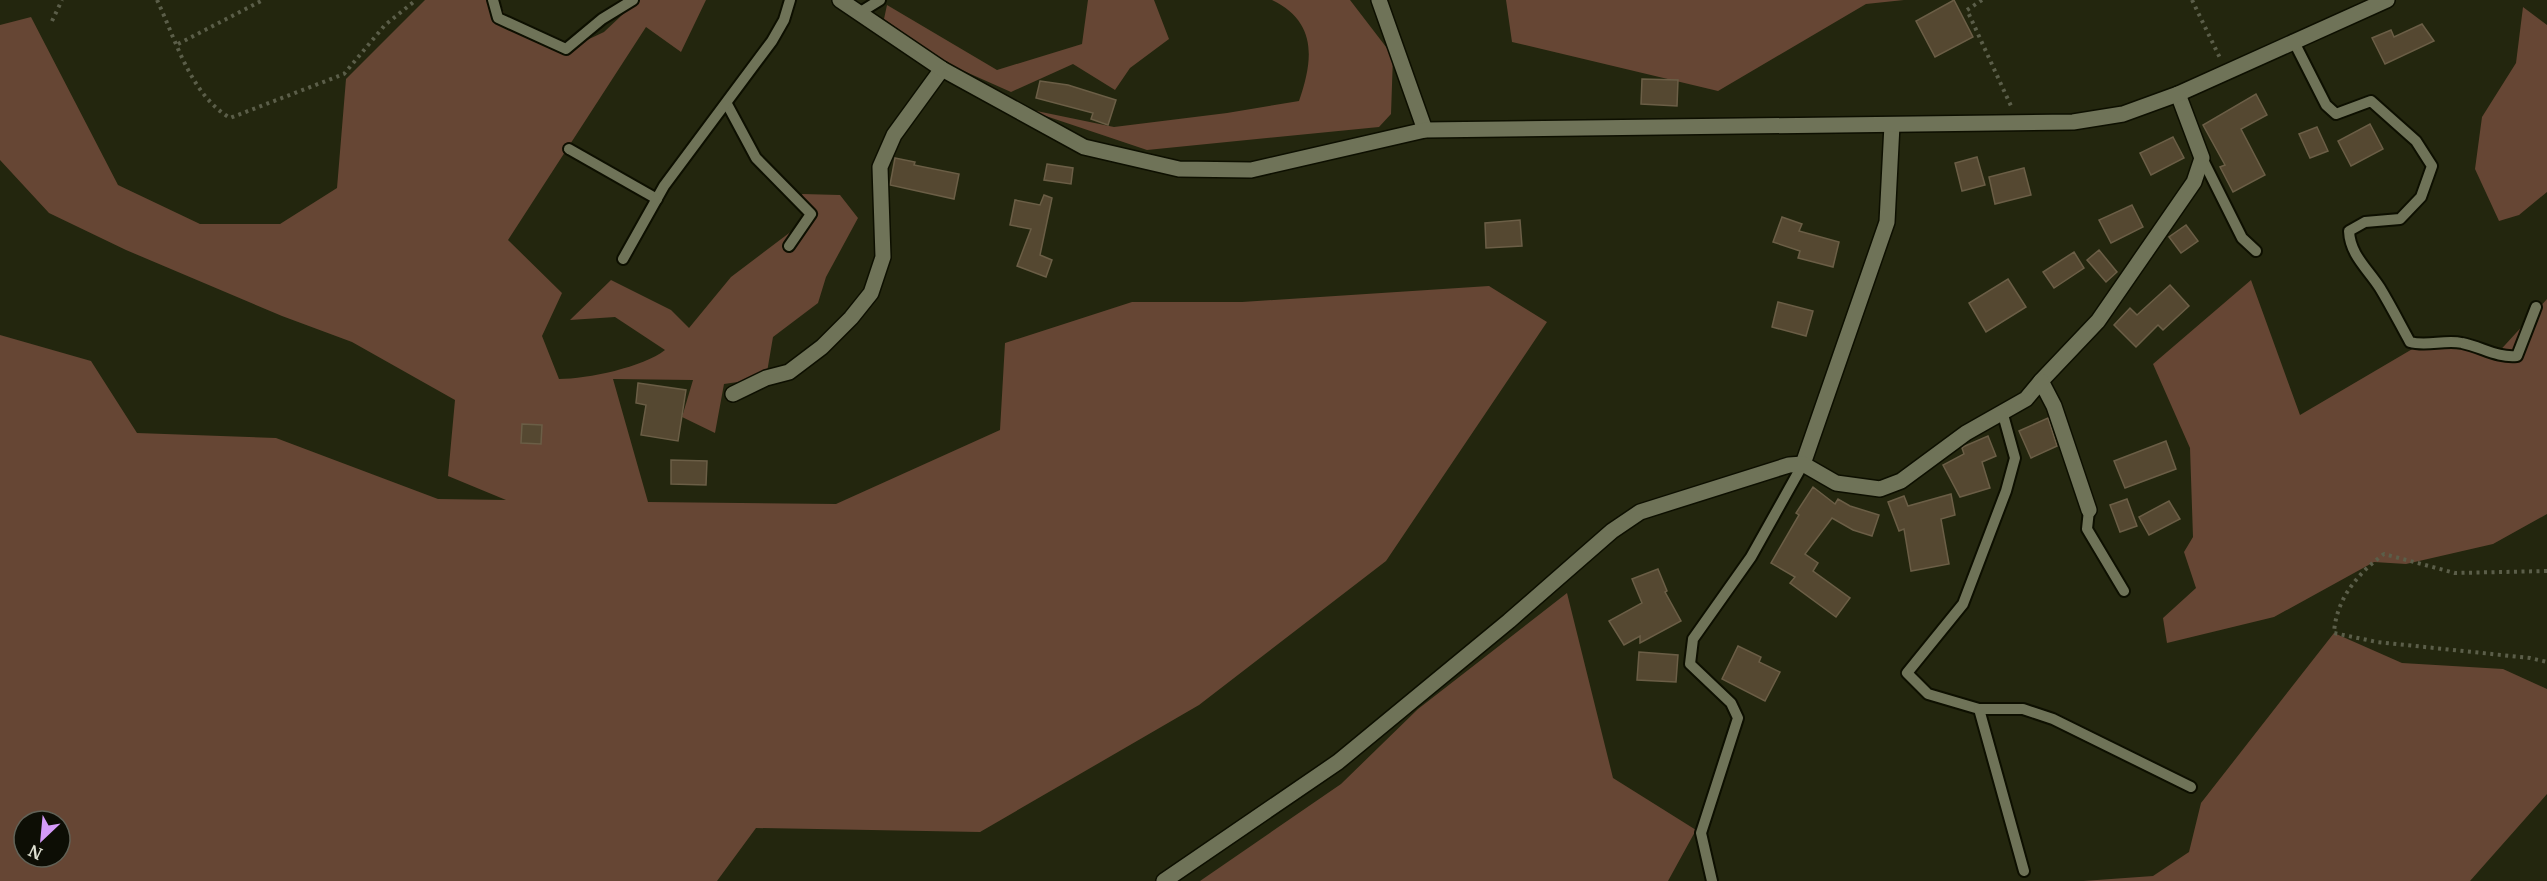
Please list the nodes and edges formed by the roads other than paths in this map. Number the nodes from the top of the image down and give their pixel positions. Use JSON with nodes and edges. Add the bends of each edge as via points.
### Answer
{"nodes":[{"id":1,"x":494,"y":0,"type":"edge"},
{"id":2,"x":633,"y":0,"type":"edge"},
{"id":3,"x":790,"y":0,"type":"edge"},
{"id":4,"x":840,"y":0,"type":"edge"},
{"id":5,"x":880,"y":0,"type":"edge"},
{"id":6,"x":1379,"y":0,"type":"edge"},
{"id":7,"x":2387,"y":0,"type":"edge"},
{"id":8,"x":859,"y":13,"type":"junction"},
{"id":9,"x":2293,"y":40,"type":"junction"},
{"id":10,"x":942,"y":69,"type":"junction"},
{"id":11,"x":2178,"y":94,"type":"junction"},
{"id":12,"x":727,"y":104,"type":"junction"},
{"id":13,"x":1892,"y":125,"type":"junction"},
{"id":14,"x":1425,"y":130,"type":"junction"},
{"id":15,"x":568,"y":149,"type":"dead end"},
{"id":16,"x":2202,"y":158,"type":"junction"},
{"id":17,"x":657,"y":199,"type":"junction"},
{"id":18,"x":789,"y":246,"type":"dead end"},
{"id":19,"x":2256,"y":251,"type":"dead end"},
{"id":20,"x":623,"y":259,"type":"dead end"},
{"id":21,"x":2536,"y":307,"type":"dead end"},
{"id":22,"x":2041,"y":381,"type":"junction"},
{"id":23,"x":733,"y":394,"type":"dead end"},
{"id":24,"x":2002,"y":411,"type":"junction"},
{"id":25,"x":1803,"y":464,"type":"junction"},
{"id":26,"x":2089,"y":510,"type":"joint"},
{"id":27,"x":2124,"y":591,"type":"dead end"},
{"id":28,"x":1979,"y":709,"type":"junction"},
{"id":29,"x":2191,"y":787,"type":"dead end"},
{"id":30,"x":2025,"y":871,"type":"dead end"},
{"id":31,"x":1164,"y":881,"type":"edge"},
{"id":32,"x":1712,"y":881,"type":"edge"}],
"edges":[{"from":1,"to":2,"type":"lane","via":[[498,18],[566,49]]},
{"from":3,"to":12,"type":"lane","via":[[772,41]]},
{"from":4,"to":8,"type":"street"},
{"from":5,"to":8,"type":"lane"},
{"from":6,"to":14,"type":"street"},
{"from":7,"to":9,"type":"street"},
{"from":8,"to":10,"type":"street"},
{"from":9,"to":11,"type":"street"},
{"from":9,"to":21,"type":"lane","via":[[2325,105],[2336,114],[2371,101],[2416,141],[2432,166],[2421,197],[2400,219],[2364,222],[2349,231],[2355,255],[2380,288],[2410,342],[2461,342],[2504,357],[2517,356]]},
{"from":10,"to":14,"type":"street","via":[[1084,147],[1179,170],[1251,170]]},
{"from":10,"to":23,"type":"street","via":[[894,135],[880,167],[883,257],[871,293],[822,347],[789,372]]},
{"from":11,"to":13,"type":"street","via":[[2123,114],[2073,122]]},
{"from":11,"to":16,"type":"street"},
{"from":12,"to":17,"type":"lane"},
{"from":12,"to":18,"type":"lane","via":[[756,158],[811,214]]},
{"from":13,"to":14,"type":"street"},
{"from":13,"to":25,"type":"street","via":[[1887,222]]},
{"from":15,"to":17,"type":"lane"},
{"from":16,"to":19,"type":"lane","via":[[2242,238]]},
{"from":16,"to":22,"type":"street","via":[[2194,182],[2098,321]]},
{"from":17,"to":20,"type":"lane"},
{"from":22,"to":24,"type":"street","via":[[2026,399]]},
{"from":22,"to":26,"type":"street","via":[[2054,406]]},
{"from":24,"to":25,"type":"street","via":[[1901,481],[1880,489],[1836,483]]},
{"from":24,"to":28,"type":"lane","via":[[2015,458],[2006,491],[1963,604],[1907,673],[1928,694]]},
{"from":25,"to":31,"type":"street","via":[[1640,512],[1612,531],[1338,762]]},
{"from":25,"to":32,"type":"lane","via":[[1751,557],[1693,639],[1690,664],[1731,703],[1738,718],[1701,833]]},
{"from":26,"to":27,"type":"lane","via":[[2087,529]]},
{"from":28,"to":29,"type":"lane","via":[[2023,709],[2053,719]]},
{"from":28,"to":30,"type":"lane"}]}
